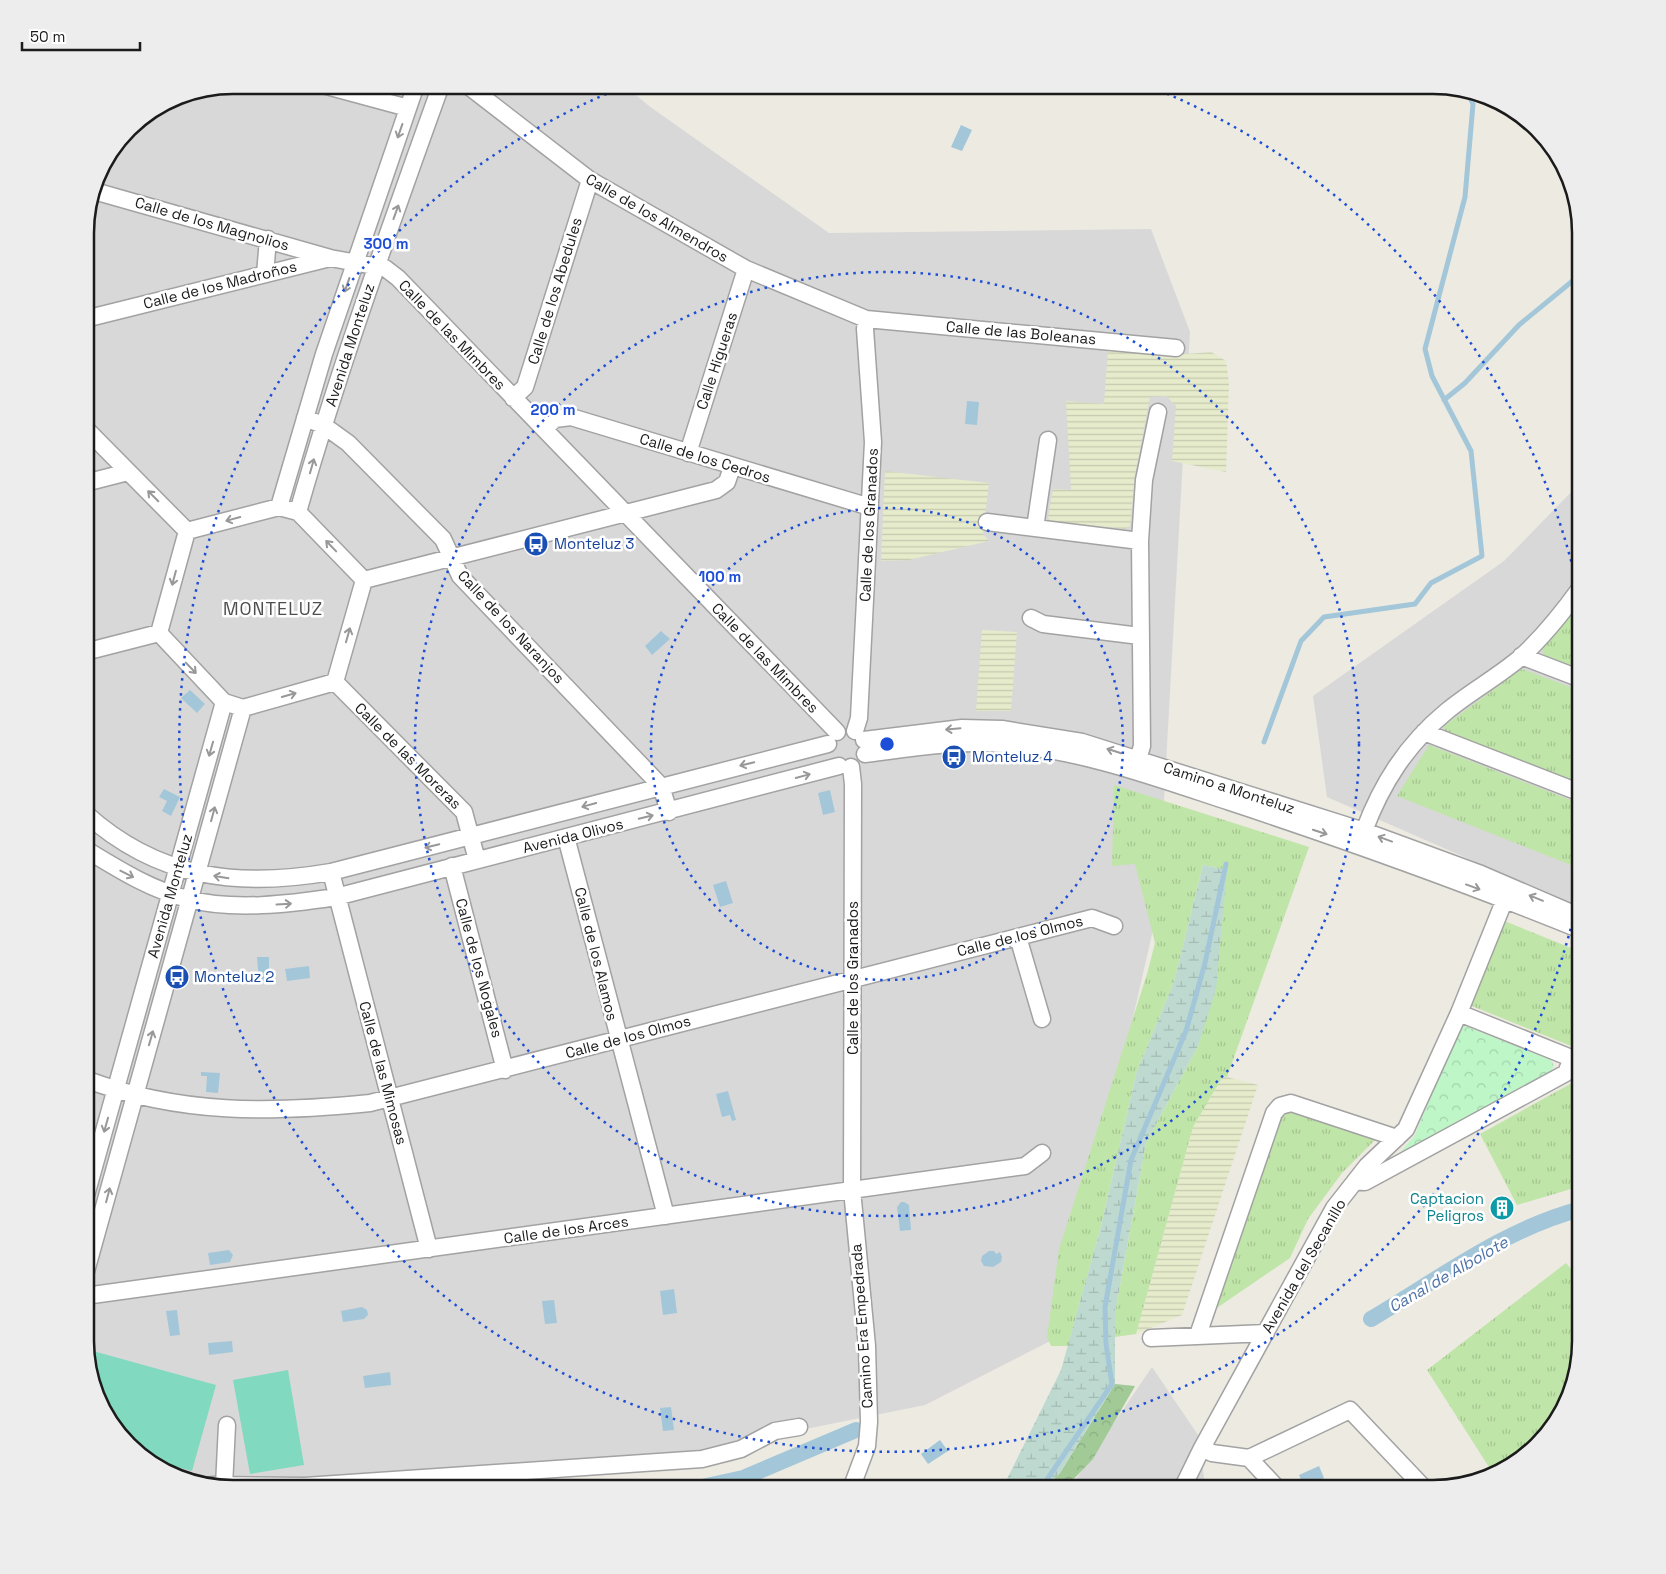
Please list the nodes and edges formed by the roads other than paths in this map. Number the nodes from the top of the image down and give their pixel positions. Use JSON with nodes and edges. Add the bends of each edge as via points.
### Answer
{"nodes":[{"id":1,"x":357,"y":94,"type":"edge"},
{"id":2,"x":413,"y":94,"type":"edge"},
{"id":3,"x":438,"y":94,"type":"edge"},
{"id":4,"x":479,"y":94,"type":"edge"},
{"id":5,"x":408,"y":108,"type":"junction"},
{"id":6,"x":590,"y":180,"type":"junction"},
{"id":7,"x":99,"y":193,"type":"edge"},
{"id":8,"x":268,"y":239,"type":"junction"},
{"id":9,"x":330,"y":258,"type":"junction"},
{"id":10,"x":354,"y":263,"type":"junction"},
{"id":11,"x":376,"y":266,"type":"junction"},
{"id":12,"x":746,"y":269,"type":"junction"},
{"id":13,"x":265,"y":274,"type":"junction"},
{"id":14,"x":94,"y":317,"type":"edge"},
{"id":15,"x":866,"y":319,"type":"junction"},
{"id":16,"x":1176,"y":348,"type":"dead end"},
{"id":17,"x":513,"y":398,"type":"junction"},
{"id":18,"x":1158,"y":412,"type":"dead end"},
{"id":19,"x":305,"y":418,"type":"junction"},
{"id":20,"x":323,"y":425,"type":"junction"},
{"id":21,"x":544,"y":429,"type":"junction"},
{"id":22,"x":94,"y":437,"type":"edge"},
{"id":23,"x":1048,"y":440,"type":"dead end"},
{"id":24,"x":688,"y":453,"type":"junction"},
{"id":25,"x":732,"y":467,"type":"junction"},
{"id":26,"x":128,"y":472,"type":"junction"},
{"id":27,"x":94,"y":481,"type":"edge"},
{"id":28,"x":279,"y":507,"type":"junction"},
{"id":29,"x":870,"y":507,"type":"junction"},
{"id":30,"x":298,"y":512,"type":"junction"},
{"id":31,"x":624,"y":512,"type":"junction"},
{"id":32,"x":987,"y":522,"type":"dead end"},
{"id":33,"x":1036,"y":528,"type":"junction"},
{"id":34,"x":187,"y":531,"type":"junction"},
{"id":35,"x":1140,"y":540,"type":"junction"},
{"id":36,"x":451,"y":558,"type":"junction"},
{"id":37,"x":364,"y":580,"type":"junction"},
{"id":38,"x":1572,"y":600,"type":"edge"},
{"id":39,"x":1031,"y":618,"type":"dead end"},
{"id":40,"x":159,"y":633,"type":"junction"},
{"id":41,"x":1140,"y":636,"type":"junction"},
{"id":42,"x":94,"y":650,"type":"edge"},
{"id":43,"x":1521,"y":656,"type":"junction"},
{"id":44,"x":1572,"y":676,"type":"edge"},
{"id":45,"x":335,"y":682,"type":"junction"},
{"id":46,"x":224,"y":702,"type":"junction"},
{"id":47,"x":243,"y":708,"type":"junction"},
{"id":48,"x":1424,"y":732,"type":"junction"},
{"id":49,"x":832,"y":738,"type":"junction"},
{"id":50,"x":861,"y":742,"type":"junction"},
{"id":51,"x":1136,"y":766,"type":"junction"},
{"id":52,"x":844,"y":767,"type":"junction"},
{"id":53,"x":661,"y":786,"type":"junction"},
{"id":54,"x":1572,"y":790,"type":"edge"},
{"id":55,"x":669,"y":812,"type":"junction"},
{"id":56,"x":94,"y":821,"type":"edge"},
{"id":57,"x":1364,"y":831,"type":"junction"},
{"id":58,"x":472,"y":836,"type":"junction"},
{"id":59,"x":566,"y":837,"type":"junction"},
{"id":60,"x":94,"y":855,"type":"edge"},
{"id":61,"x":478,"y":860,"type":"junction"},
{"id":62,"x":452,"y":866,"type":"junction"},
{"id":63,"x":178,"y":868,"type":"junction"},
{"id":64,"x":331,"y":872,"type":"junction"},
{"id":65,"x":197,"y":873,"type":"junction"},
{"id":66,"x":1507,"y":893,"type":"junction"},
{"id":67,"x":171,"y":894,"type":"junction"},
{"id":68,"x":336,"y":897,"type":"junction"},
{"id":69,"x":190,"y":900,"type":"junction"},
{"id":70,"x":1572,"y":914,"type":"edge"},
{"id":71,"x":1114,"y":926,"type":"dead end"},
{"id":72,"x":1572,"y":926,"type":"edge"},
{"id":73,"x":1018,"y":937,"type":"junction"},
{"id":74,"x":854,"y":979,"type":"junction"},
{"id":75,"x":1459,"y":1012,"type":"junction"},
{"id":76,"x":1042,"y":1019,"type":"dead end"},
{"id":77,"x":618,"y":1039,"type":"junction"},
{"id":78,"x":1572,"y":1058,"type":"edge"},
{"id":79,"x":1572,"y":1065,"type":"edge"},
{"id":80,"x":505,"y":1070,"type":"junction"},
{"id":81,"x":94,"y":1082,"type":"edge"},
{"id":82,"x":116,"y":1090,"type":"junction"},
{"id":83,"x":135,"y":1095,"type":"junction"},
{"id":84,"x":389,"y":1099,"type":"junction"},
{"id":85,"x":1397,"y":1138,"type":"junction"},
{"id":86,"x":1042,"y":1153,"type":"dead end"},
{"id":87,"x":94,"y":1167,"type":"edge"},
{"id":88,"x":1355,"y":1181,"type":"junction"},
{"id":89,"x":852,"y":1190,"type":"junction"},
{"id":90,"x":666,"y":1216,"type":"junction"},
{"id":91,"x":94,"y":1243,"type":"edge"},
{"id":92,"x":429,"y":1249,"type":"junction"},
{"id":93,"x":94,"y":1295,"type":"edge"},
{"id":94,"x":1266,"y":1333,"type":"junction"},
{"id":95,"x":1198,"y":1335,"type":"junction"},
{"id":96,"x":1151,"y":1338,"type":"dead end"},
{"id":97,"x":227,"y":1425,"type":"dead end"},
{"id":98,"x":799,"y":1428,"type":"dead end"},
{"id":99,"x":1202,"y":1448,"type":"junction"},
{"id":100,"x":1249,"y":1458,"type":"junction"},
{"id":101,"x":219,"y":1480,"type":"edge"},
{"id":102,"x":393,"y":1480,"type":"edge"},
{"id":103,"x":854,"y":1480,"type":"edge"},
{"id":104,"x":1186,"y":1480,"type":"edge"},
{"id":105,"x":1270,"y":1480,"type":"edge"},
{"id":106,"x":1416,"y":1480,"type":"edge"}],
"edges":[{"from":1,"to":5,"type":"street"},
{"from":2,"to":5,"type":"street","name":"Avenida Monteluz"},
{"from":11,"to":3,"type":"street","name":"Avenida Monteluz","one_way":true},
{"from":4,"to":6,"type":"street","name":"Calle de los Almendros"},
{"from":5,"to":10,"type":"street","name":"Avenida Monteluz","one_way":true},
{"from":6,"to":12,"type":"street","name":"Calle de los Almendros"},
{"from":6,"to":17,"type":"street","name":"Calle de los Abedules","via":[[525,387]]},
{"from":7,"to":8,"type":"street","name":"Calle de los Magnolios"},
{"from":8,"to":9,"type":"street","name":"Calle de los Magnolios"},
{"from":8,"to":13,"type":"street"},
{"from":9,"to":10,"type":"street","name":"Calle de los Madroños"},
{"from":9,"to":13,"type":"street","name":"Calle de los Madroños"},
{"from":10,"to":11,"type":"street","name":"Avenida Monteluz"},
{"from":10,"to":19,"type":"street","name":"Avenida Monteluz","one_way":true},
{"from":11,"to":17,"type":"street","name":"Calle de las Mimbres","via":[[385,268],[398,278]]},
{"from":11,"to":20,"type":"street","name":"Avenida Monteluz"},
{"from":12,"to":15,"type":"street","name":"Calle de los Almendros"},
{"from":12,"to":24,"type":"street","name":"Calle Higueras"},
{"from":13,"to":14,"type":"street","name":"Calle de los Madroños"},
{"from":15,"to":16,"type":"street","name":"Calle de las Boleanas"},
{"from":15,"to":29,"type":"street","name":"Calle de los Granados","via":[[873,442]]},
{"from":17,"to":21,"type":"street","name":"Calle de las Mimbres"},
{"from":18,"to":35,"type":"street","via":[[1144,480]]},
{"from":19,"to":20,"type":"street","name":"Avenida Monteluz"},
{"from":19,"to":28,"type":"street","name":"Avenida Monteluz"},
{"from":30,"to":20,"type":"street","name":"Avenida Monteluz","one_way":true},
{"from":20,"to":36,"type":"street","name":"Calle de los Naranjos","via":[[348,443],[443,539]]},
{"from":21,"to":24,"type":"street","name":"Calle de los Cedros","via":[[556,419],[571,417]]},
{"from":21,"to":31,"type":"street","name":"Calle de las Mimbres"},
{"from":22,"to":26,"type":"street"},
{"from":23,"to":33,"type":"street"},
{"from":24,"to":25,"type":"street","name":"Calle de los Cedros"},
{"from":25,"to":29,"type":"street","name":"Calle de los Cedros"},
{"from":25,"to":31,"type":"street","via":[[727,482],[716,490]]},
{"from":26,"to":27,"type":"street"},
{"from":34,"to":26,"type":"street","one_way":true},
{"from":28,"to":30,"type":"street"},
{"from":28,"to":34,"type":"street","one_way":true},
{"from":29,"to":50,"type":"street","name":"Calle de los Granados","via":[[859,718]]},
{"from":37,"to":30,"type":"street","one_way":true},
{"from":31,"to":36,"type":"street"},
{"from":31,"to":49,"type":"street","name":"Calle de las Mimbres"},
{"from":32,"to":33,"type":"street"},
{"from":33,"to":35,"type":"street"},
{"from":34,"to":40,"type":"street","one_way":true},
{"from":35,"to":41,"type":"street"},
{"from":36,"to":37,"type":"street"},
{"from":36,"to":53,"type":"street","name":"Calle de los Naranjos","via":[[460,576]]},
{"from":45,"to":37,"type":"street","one_way":true},
{"from":38,"to":43,"type":"street"},
{"from":39,"to":41,"type":"street","via":[[1042,624]]},
{"from":40,"to":42,"type":"street"},
{"from":40,"to":46,"type":"street","one_way":true},
{"from":41,"to":51,"type":"street","via":[[1142,746]]},
{"from":43,"to":44,"type":"street"},
{"from":43,"to":48,"type":"street","via":[[1448,710]]},
{"from":47,"to":45,"type":"street","one_way":true},
{"from":45,"to":58,"type":"street","name":"Calle de las Moreras","via":[[464,812]]},
{"from":46,"to":47,"type":"street"},
{"from":46,"to":63,"type":"street","name":"Avenida Monteluz","one_way":true},
{"from":65,"to":47,"type":"street","name":"Avenida Monteluz","one_way":true},
{"from":48,"to":54,"type":"street"},
{"from":48,"to":57,"type":"street","via":[[1397,764],[1376,797]]},
{"from":49,"to":50,"type":"street","via":[[842,730]]},
{"from":49,"to":52,"type":"street","via":[[829,756]]},
{"from":49,"to":53,"type":"street","name":"Avenida Olivos","one_way":true},
{"from":50,"to":51,"type":"street","name":"Camino a Monteluz","via":[[1003,744]]},
{"from":50,"to":52,"type":"street","via":[[859,763]]},
{"from":51,"to":57,"type":"street","name":"Camino a Monteluz"},
{"from":51,"to":66,"type":"street","name":"Camino a Monteluz","one_way":true},
{"from":55,"to":52,"type":"street","name":"Avenida Olivos","one_way":true},
{"from":52,"to":74,"type":"street","name":"Calle de los Granados","via":[[853,784]]},
{"from":53,"to":55,"type":"street"},
{"from":53,"to":58,"type":"street","name":"Avenida Olivos","one_way":true},
{"from":59,"to":55,"type":"street","name":"Avenida Olivos","one_way":true},
{"from":56,"to":63,"type":"street","name":"Avenida Olivos","via":[[106,832],[147,855]]},
{"from":66,"to":57,"type":"street","name":"Camino a Monteluz","one_way":true,"via":[[1481,874]]},
{"from":58,"to":61,"type":"street"},
{"from":58,"to":64,"type":"street","name":"Avenida Olivos","one_way":true},
{"from":59,"to":61,"type":"street","name":"Avenida Olivos"},
{"from":59,"to":77,"type":"street","name":"Calle de los Alamos"},
{"from":60,"to":67,"type":"street","name":"Avenida Olivos","one_way":true,"via":[[122,872]]},
{"from":61,"to":62,"type":"street","name":"Avenida Olivos"},
{"from":62,"to":68,"type":"street","name":"Avenida Olivos"},
{"from":62,"to":80,"type":"street","name":"Calle de los Nogales"},
{"from":63,"to":65,"type":"street","name":"Avenida Olivos"},
{"from":63,"to":67,"type":"street","name":"Avenida Monteluz"},
{"from":64,"to":65,"type":"street","name":"Avenida Olivos","one_way":true,"via":[[273,880]]},
{"from":64,"to":68,"type":"street"},
{"from":65,"to":69,"type":"street","name":"Avenida Monteluz"},
{"from":70,"to":66,"type":"street","name":"Camino a Monteluz","one_way":true},
{"from":66,"to":72,"type":"street","name":"Camino a Monteluz"},
{"from":66,"to":75,"type":"street","name":"Avenida del Secanillo"},
{"from":67,"to":69,"type":"street","name":"Avenida Olivos"},
{"from":67,"to":82,"type":"street","name":"Avenida Monteluz"},
{"from":69,"to":68,"type":"street","name":"Avenida Olivos","one_way":true,"via":[[250,906]]},
{"from":68,"to":84,"type":"street","name":"Calle de las Mimosas"},
{"from":83,"to":69,"type":"street","name":"Avenida Monteluz","one_way":true},
{"from":71,"to":73,"type":"street","name":"Calle de los Olmos","via":[[1092,918]]},
{"from":73,"to":74,"type":"street","name":"Calle de los Olmos"},
{"from":73,"to":76,"type":"street"},
{"from":74,"to":77,"type":"street","name":"Calle de los Olmos"},
{"from":74,"to":89,"type":"street","name":"Calle de los Granados"},
{"from":75,"to":78,"type":"street"},
{"from":75,"to":85,"type":"street","name":"Avenida del Secanillo","via":[[1406,1129]]},
{"from":77,"to":80,"type":"street","name":"Calle de los Olmos"},
{"from":77,"to":90,"type":"street","name":"Calle de los Alamos"},
{"from":79,"to":88,"type":"street","via":[[1566,1073],[1365,1182]]},
{"from":80,"to":84,"type":"street","name":"Calle de los Olmos"},
{"from":81,"to":82,"type":"street"},
{"from":82,"to":83,"type":"street"},
{"from":82,"to":87,"type":"street","name":"Avenida Monteluz","one_way":true},
{"from":83,"to":84,"type":"street","name":"Calle de los Olmos","via":[[166,1103],[240,1110],[301,1110]]},
{"from":91,"to":83,"type":"street","name":"Avenida Monteluz","one_way":true},
{"from":84,"to":92,"type":"street","name":"Calle de las Mimosas"},
{"from":85,"to":88,"type":"street","name":"Avenida del Secanillo"},
{"from":85,"to":95,"type":"street","via":[[1291,1103],[1280,1106],[1274,1113]]},
{"from":86,"to":89,"type":"street","name":"Calle de los Arces","via":[[1025,1166]]},
{"from":88,"to":94,"type":"street","name":"Avenida del Secanillo","via":[[1334,1208]]},
{"from":89,"to":90,"type":"street","name":"Calle de los Arces"},
{"from":89,"to":103,"type":"street","name":"Camino Era Empedrada","via":[[867,1346],[869,1422],[867,1446]]},
{"from":90,"to":92,"type":"street","name":"Calle de los Arces"},
{"from":92,"to":93,"type":"street","name":"Calle de los Arces"},
{"from":94,"to":95,"type":"street"},
{"from":94,"to":99,"type":"street","name":"Avenida del Secanillo"},
{"from":95,"to":96,"type":"street"},
{"from":97,"to":101,"type":"street"},
{"from":98,"to":102,"type":"street","via":[[775,1431],[741,1449],[702,1459]]},
{"from":99,"to":100,"type":"street","via":[[1212,1453]]},
{"from":99,"to":104,"type":"street","name":"Avenida del Secanillo"},
{"from":100,"to":105,"type":"street"},
{"from":100,"to":106,"type":"street","via":[[1350,1410]]}]}
